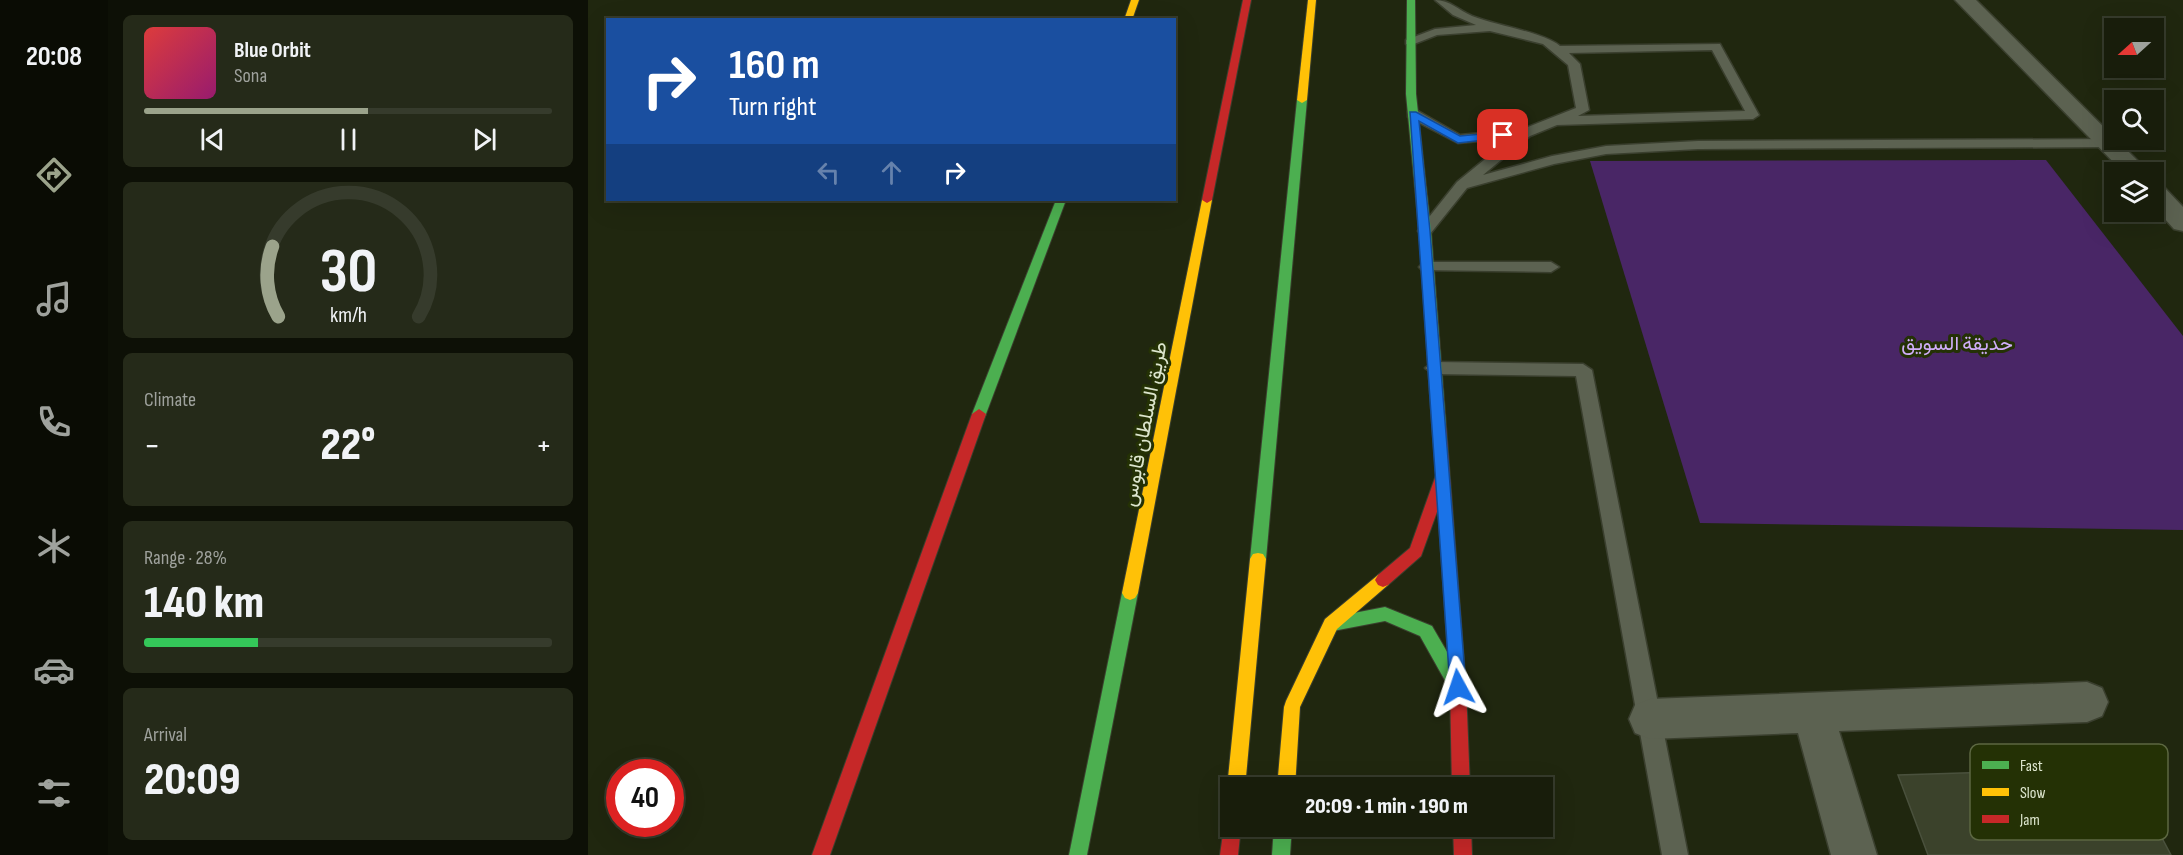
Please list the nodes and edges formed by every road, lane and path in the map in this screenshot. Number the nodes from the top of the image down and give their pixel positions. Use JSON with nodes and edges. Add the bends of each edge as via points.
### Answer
{"nodes":[{"id":1,"x":1135,"y":0,"type":"edge"},
{"id":2,"x":1247,"y":0,"type":"edge"},
{"id":3,"x":1312,"y":0,"type":"edge"},
{"id":4,"x":1411,"y":0,"type":"edge"},
{"id":5,"x":1440,"y":0,"type":"edge"},
{"id":6,"x":1965,"y":0,"type":"edge"},
{"id":7,"x":1129,"y":18,"type":"edge"},
{"id":8,"x":1492,"y":28,"type":"junction"},
{"id":9,"x":1410,"y":42,"type":"junction"},
{"id":10,"x":1558,"y":50,"type":"junction"},
{"id":11,"x":1413,"y":114,"type":"junction"},
{"id":12,"x":1554,"y":121,"type":"junction"},
{"id":13,"x":1525,"y":133,"type":"junction"},
{"id":14,"x":2104,"y":137,"type":"edge"},
{"id":15,"x":2104,"y":143,"type":"edge"},
{"id":16,"x":2117,"y":150,"type":"edge"},
{"id":17,"x":2128,"y":162,"type":"edge"},
{"id":18,"x":1462,"y":185,"type":"junction"},
{"id":19,"x":1061,"y":201,"type":"edge"},
{"id":20,"x":2164,"y":202,"type":"edge"},
{"id":21,"x":2183,"y":223,"type":"edge"},
{"id":22,"x":1425,"y":231,"type":"junction"},
{"id":23,"x":1427,"y":267,"type":"junction"},
{"id":24,"x":1551,"y":267,"type":"dead end"},
{"id":25,"x":1434,"y":368,"type":"junction"},
{"id":26,"x":1441,"y":478,"type":"junction"},
{"id":27,"x":1331,"y":624,"type":"junction"},
{"id":28,"x":1458,"y":687,"type":"junction"},
{"id":29,"x":2087,"y":702,"type":"dead end"},
{"id":30,"x":1813,"y":712,"type":"junction"},
{"id":31,"x":1650,"y":719,"type":"junction"},
{"id":32,"x":1237,"y":777,"type":"edge"},
{"id":33,"x":1287,"y":777,"type":"edge"},
{"id":34,"x":1461,"y":777,"type":"edge"},
{"id":35,"x":1231,"y":837,"type":"edge"},
{"id":36,"x":1282,"y":837,"type":"edge"},
{"id":37,"x":1462,"y":837,"type":"edge"},
{"id":38,"x":821,"y":855,"type":"edge"},
{"id":39,"x":1078,"y":855,"type":"edge"},
{"id":40,"x":1229,"y":855,"type":"edge"},
{"id":41,"x":1281,"y":855,"type":"edge"},
{"id":42,"x":1463,"y":855,"type":"edge"},
{"id":43,"x":1675,"y":855,"type":"edge"},
{"id":44,"x":1854,"y":855,"type":"edge"}],
"edges":[{"from":1,"to":7,"type":"main road"},
{"from":2,"to":39,"type":"main road","name":"طريق السلطان قابوس"},
{"from":3,"to":32,"type":"main road"},
{"from":4,"to":9,"type":"main road"},
{"from":5,"to":8,"type":"lane","via":[[1457,13]]},
{"from":6,"to":14,"type":"street"},
{"from":8,"to":9,"type":"lane","via":[[1435,32]]},
{"from":8,"to":10,"type":"lane","via":[[1547,41]]},
{"from":9,"to":11,"type":"main road"},
{"from":10,"to":12,"type":"lane","via":[[1574,64],[1583,110]]},
{"from":10,"to":12,"type":"lane","via":[[1716,46],[1753,115]]},
{"from":11,"to":13,"type":"lane","via":[[1458,140]]},
{"from":11,"to":22,"type":"main road"},
{"from":12,"to":13,"type":"lane"},
{"from":13,"to":18,"type":"lane"},
{"from":15,"to":18,"type":"lane","via":[[1698,145],[1606,150],[1552,160]]},
{"from":16,"to":17,"type":"street"},
{"from":18,"to":22,"type":"lane"},
{"from":19,"to":38,"type":"main road","via":[[1000,356]]},
{"from":20,"to":21,"type":"street"},
{"from":22,"to":23,"type":"main road"},
{"from":23,"to":24,"type":"lane"},
{"from":23,"to":25,"type":"main road"},
{"from":25,"to":26,"type":"main road"},
{"from":25,"to":31,"type":"lane","via":[[1583,370]]},
{"from":26,"to":27,"type":"main road","via":[[1416,552]]},
{"from":26,"to":28,"type":"main road"},
{"from":27,"to":28,"type":"main road","via":[[1385,614],[1426,631]]},
{"from":27,"to":33,"type":"main road","via":[[1292,707]]},
{"from":28,"to":34,"type":"main road"},
{"from":29,"to":30,"type":"street"},
{"from":30,"to":31,"type":"street"},
{"from":30,"to":44,"type":"street"},
{"from":31,"to":43,"type":"lane"},
{"from":35,"to":40,"type":"main road"},
{"from":36,"to":41,"type":"main road"},
{"from":37,"to":42,"type":"main road"}]}
